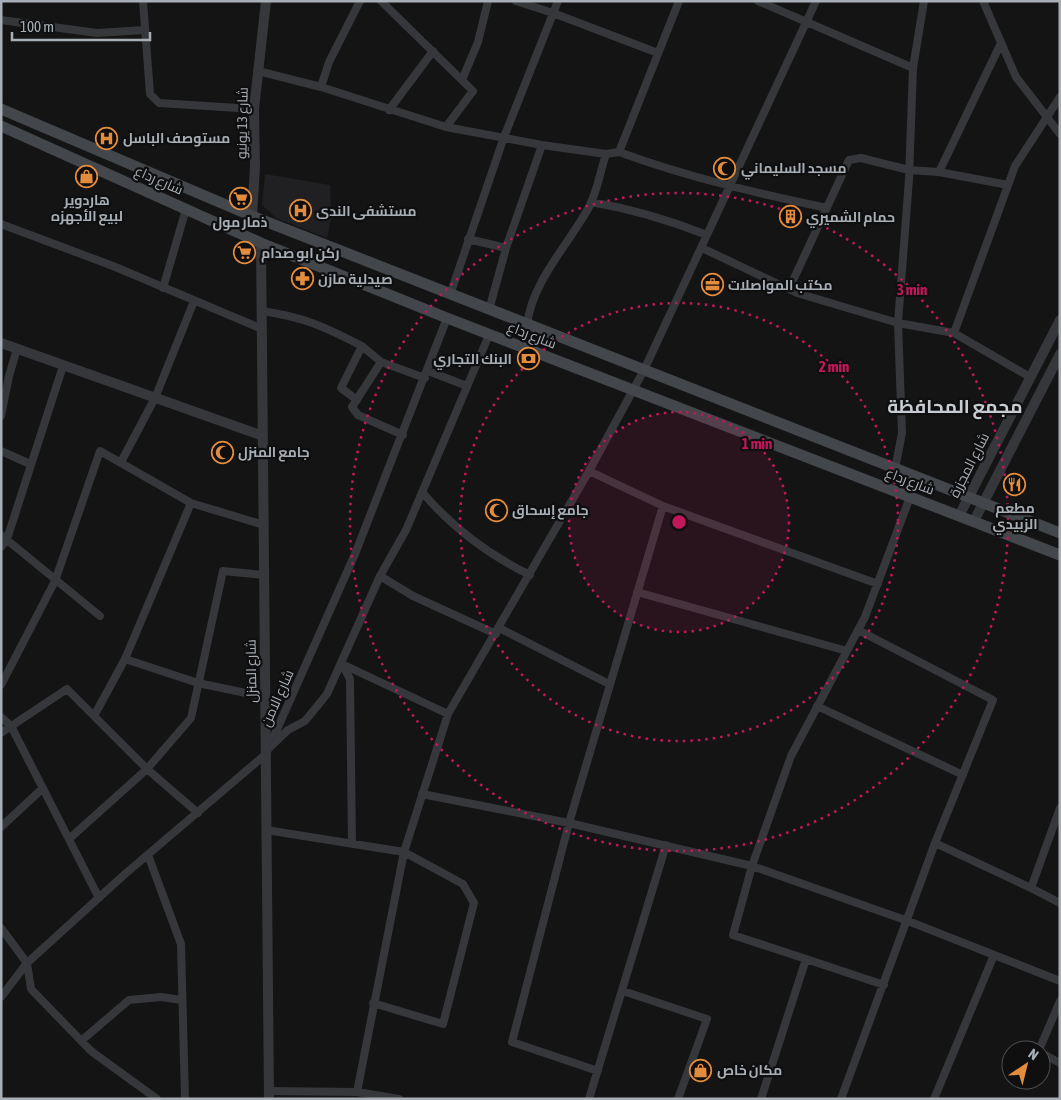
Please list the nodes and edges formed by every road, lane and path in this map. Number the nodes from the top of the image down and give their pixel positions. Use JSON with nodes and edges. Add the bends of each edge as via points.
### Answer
{"nodes":[{"id":1,"x":143,"y":1,"type":"edge"},
{"id":2,"x":266,"y":1,"type":"edge"},
{"id":3,"x":360,"y":1,"type":"edge"},
{"id":4,"x":382,"y":1,"type":"edge"},
{"id":5,"x":488,"y":1,"type":"edge"},
{"id":6,"x":516,"y":1,"type":"edge"},
{"id":7,"x":558,"y":1,"type":"edge"},
{"id":8,"x":680,"y":1,"type":"edge"},
{"id":9,"x":758,"y":1,"type":"edge"},
{"id":10,"x":816,"y":1,"type":"edge"},
{"id":11,"x":924,"y":1,"type":"edge"},
{"id":12,"x":983,"y":1,"type":"edge"},
{"id":13,"x":554,"y":13,"type":"junction"},
{"id":14,"x":1,"y":20,"type":"edge"},
{"id":15,"x":804,"y":22,"type":"junction"},
{"id":16,"x":146,"y":30,"type":"junction"},
{"id":17,"x":1001,"y":43,"type":"junction"},
{"id":18,"x":433,"y":51,"type":"junction"},
{"id":19,"x":658,"y":53,"type":"junction"},
{"id":20,"x":913,"y":68,"type":"junction"},
{"id":21,"x":258,"y":71,"type":"junction"},
{"id":22,"x":462,"y":80,"type":"junction"},
{"id":23,"x":321,"y":87,"type":"junction"},
{"id":24,"x":1060,"y":96,"type":"edge"},
{"id":25,"x":1,"y":108,"type":"edge"},
{"id":26,"x":254,"y":109,"type":"junction"},
{"id":27,"x":388,"y":110,"type":"junction"},
{"id":28,"x":1047,"y":118,"type":"junction"},
{"id":29,"x":1,"y":126,"type":"edge"},
{"id":30,"x":446,"y":127,"type":"junction"},
{"id":31,"x":1060,"y":134,"type":"edge"},
{"id":32,"x":504,"y":137,"type":"junction"},
{"id":33,"x":542,"y":145,"type":"junction"},
{"id":34,"x":619,"y":152,"type":"junction"},
{"id":35,"x":606,"y":154,"type":"junction"},
{"id":36,"x":909,"y":170,"type":"junction"},
{"id":37,"x":939,"y":172,"type":"junction"},
{"id":38,"x":1008,"y":185,"type":"junction"},
{"id":39,"x":730,"y":187,"type":"junction"},
{"id":40,"x":591,"y":202,"type":"junction"},
{"id":41,"x":827,"y":208,"type":"junction"},
{"id":42,"x":186,"y":209,"type":"junction"},
{"id":43,"x":252,"y":216,"type":"junction"},
{"id":44,"x":1,"y":224,"type":"edge"},
{"id":45,"x":707,"y":235,"type":"junction"},
{"id":46,"x":468,"y":239,"type":"junction"},
{"id":47,"x":261,"y":242,"type":"junction"},
{"id":48,"x":506,"y":248,"type":"junction"},
{"id":49,"x":702,"y":248,"type":"junction"},
{"id":50,"x":163,"y":288,"type":"junction"},
{"id":51,"x":789,"y":289,"type":"junction"},
{"id":52,"x":450,"y":295,"type":"junction"},
{"id":53,"x":194,"y":301,"type":"junction"},
{"id":54,"x":489,"y":310,"type":"junction"},
{"id":55,"x":262,"y":311,"type":"junction"},
{"id":56,"x":447,"y":318,"type":"junction"},
{"id":57,"x":1060,"y":320,"type":"edge"},
{"id":58,"x":898,"y":323,"type":"junction"},
{"id":59,"x":527,"y":325,"type":"junction"},
{"id":60,"x":262,"y":330,"type":"junction"},
{"id":61,"x":954,"y":333,"type":"junction"},
{"id":62,"x":489,"y":335,"type":"junction"},
{"id":63,"x":1,"y":343,"type":"edge"},
{"id":64,"x":362,"y":346,"type":"junction"},
{"id":65,"x":17,"y":349,"type":"junction"},
{"id":66,"x":1060,"y":354,"type":"edge"},
{"id":67,"x":381,"y":362,"type":"junction"},
{"id":68,"x":63,"y":366,"type":"junction"},
{"id":69,"x":644,"y":370,"type":"junction"},
{"id":70,"x":427,"y":374,"type":"junction"},
{"id":71,"x":1030,"y":377,"type":"junction"},
{"id":72,"x":467,"y":386,"type":"junction"},
{"id":73,"x":634,"y":390,"type":"junction"},
{"id":74,"x":155,"y":398,"type":"junction"},
{"id":75,"x":356,"y":400,"type":"junction"},
{"id":76,"x":1,"y":416,"type":"edge"},
{"id":77,"x":403,"y":435,"type":"junction"},
{"id":78,"x":263,"y":436,"type":"junction"},
{"id":79,"x":1,"y":450,"type":"edge"},
{"id":80,"x":121,"y":462,"type":"junction"},
{"id":81,"x":30,"y":464,"type":"junction"},
{"id":82,"x":895,"y":469,"type":"junction"},
{"id":83,"x":589,"y":471,"type":"junction"},
{"id":84,"x":422,"y":492,"type":"junction"},
{"id":85,"x":910,"y":497,"type":"junction"},
{"id":86,"x":968,"y":497,"type":"junction"},
{"id":87,"x":983,"y":502,"type":"junction"},
{"id":88,"x":191,"y":503,"type":"junction"},
{"id":89,"x":663,"y":506,"type":"junction"},
{"id":90,"x":959,"y":516,"type":"junction"},
{"id":91,"x":974,"y":522,"type":"junction"},
{"id":92,"x":264,"y":525,"type":"junction"},
{"id":93,"x":1060,"y":533,"type":"edge"},
{"id":94,"x":4,"y":537,"type":"edge"},
{"id":95,"x":1,"y":547,"type":"edge"},
{"id":96,"x":1060,"y":555,"type":"edge"},
{"id":97,"x":530,"y":575,"type":"junction"},
{"id":98,"x":264,"y":576,"type":"junction"},
{"id":99,"x":380,"y":576,"type":"junction"},
{"id":100,"x":55,"y":581,"type":"junction"},
{"id":101,"x":878,"y":584,"type":"junction"},
{"id":102,"x":637,"y":592,"type":"junction"},
{"id":103,"x":100,"y":616,"type":"dead end"},
{"id":104,"x":858,"y":630,"type":"junction"},
{"id":105,"x":498,"y":631,"type":"junction"},
{"id":106,"x":847,"y":651,"type":"junction"},
{"id":107,"x":126,"y":659,"type":"junction"},
{"id":108,"x":342,"y":664,"type":"junction"},
{"id":109,"x":198,"y":683,"type":"junction"},
{"id":110,"x":609,"y":684,"type":"junction"},
{"id":111,"x":1,"y":685,"type":"edge"},
{"id":112,"x":265,"y":697,"type":"junction"},
{"id":113,"x":817,"y":706,"type":"junction"},
{"id":114,"x":448,"y":714,"type":"junction"},
{"id":115,"x":94,"y":716,"type":"junction"},
{"id":116,"x":1,"y":717,"type":"edge"},
{"id":117,"x":11,"y":726,"type":"junction"},
{"id":118,"x":1,"y":733,"type":"edge"},
{"id":119,"x":267,"y":752,"type":"junction"},
{"id":120,"x":147,"y":769,"type":"junction"},
{"id":121,"x":963,"y":775,"type":"junction"},
{"id":122,"x":43,"y":788,"type":"junction"},
{"id":123,"x":422,"y":794,"type":"junction"},
{"id":124,"x":1060,"y":808,"type":"edge"},
{"id":125,"x":198,"y":813,"type":"junction"},
{"id":126,"x":569,"y":823,"type":"junction"},
{"id":127,"x":1,"y":827,"type":"edge"},
{"id":128,"x":266,"y":830,"type":"junction"},
{"id":129,"x":1056,"y":831,"type":"edge"},
{"id":130,"x":69,"y":839,"type":"junction"},
{"id":131,"x":935,"y":843,"type":"junction"},
{"id":132,"x":352,"y":844,"type":"junction"},
{"id":133,"x":666,"y":845,"type":"junction"},
{"id":134,"x":404,"y":852,"type":"junction"},
{"id":135,"x":148,"y":855,"type":"junction"},
{"id":136,"x":752,"y":866,"type":"junction"},
{"id":137,"x":1031,"y":888,"type":"junction"},
{"id":138,"x":99,"y":898,"type":"junction"},
{"id":139,"x":1060,"y":903,"type":"edge"},
{"id":140,"x":908,"y":921,"type":"junction"},
{"id":141,"x":1,"y":928,"type":"edge"},
{"id":142,"x":994,"y":955,"type":"junction"},
{"id":143,"x":806,"y":959,"type":"junction"},
{"id":144,"x":27,"y":964,"type":"junction"},
{"id":145,"x":1060,"y":981,"type":"edge"},
{"id":146,"x":884,"y":986,"type":"junction"},
{"id":147,"x":623,"y":991,"type":"junction"},
{"id":148,"x":1,"y":997,"type":"edge"},
{"id":149,"x":182,"y":1000,"type":"junction"},
{"id":150,"x":1060,"y":1001,"type":"edge"},
{"id":151,"x":374,"y":1003,"type":"junction"},
{"id":152,"x":81,"y":1040,"type":"junction"},
{"id":153,"x":1043,"y":1040,"type":"edge"},
{"id":154,"x":598,"y":1071,"type":"junction"},
{"id":155,"x":357,"y":1092,"type":"junction"},
{"id":156,"x":269,"y":1095,"type":"edge"},
{"id":157,"x":157,"y":1099,"type":"edge"},
{"id":158,"x":185,"y":1099,"type":"edge"},
{"id":159,"x":399,"y":1099,"type":"edge"},
{"id":160,"x":589,"y":1099,"type":"edge"},
{"id":161,"x":678,"y":1099,"type":"edge"},
{"id":162,"x":761,"y":1099,"type":"edge"},
{"id":163,"x":841,"y":1099,"type":"edge"},
{"id":164,"x":934,"y":1099,"type":"edge"}],
"edges":[{"from":1,"to":16,"type":"street"},
{"from":2,"to":21,"type":"street","name":"شارع 13 يونيو"},
{"from":3,"to":23,"type":"street","via":[[329,62]]},
{"from":4,"to":18,"type":"street"},
{"from":5,"to":22,"type":"street","via":[[478,42]]},
{"from":6,"to":13,"type":"street"},
{"from":7,"to":13,"type":"street"},
{"from":8,"to":19,"type":"street"},
{"from":9,"to":15,"type":"street"},
{"from":10,"to":15,"type":"street"},
{"from":11,"to":20,"type":"street"},
{"from":12,"to":17,"type":"street"},
{"from":13,"to":19,"type":"street"},
{"from":13,"to":32,"type":"street"},
{"from":14,"to":16,"type":"street","via":[[97,33]]},
{"from":15,"to":20,"type":"street"},
{"from":15,"to":39,"type":"street"},
{"from":16,"to":26,"type":"street","via":[[150,94],[159,103]]},
{"from":17,"to":28,"type":"street","via":[[1016,76]]},
{"from":17,"to":37,"type":"street"},
{"from":18,"to":22,"type":"street"},
{"from":18,"to":27,"type":"street"},
{"from":19,"to":34,"type":"street"},
{"from":20,"to":36,"type":"street"},
{"from":21,"to":23,"type":"street"},
{"from":21,"to":26,"type":"street","name":"شارع 13 يونيو"},
{"from":22,"to":30,"type":"street","via":[[473,90]]},
{"from":23,"to":27,"type":"street"},
{"from":24,"to":28,"type":"street"},
{"from":25,"to":43,"type":"main road","name":"شارع رداع"},
{"from":26,"to":43,"type":"street","name":"شارع 13 يونيو"},
{"from":27,"to":30,"type":"street"},
{"from":28,"to":31,"type":"street"},
{"from":28,"to":38,"type":"street","via":[[1014,166]]},
{"from":29,"to":42,"type":"main road","name":"شارع رداع"},
{"from":30,"to":32,"type":"street"},
{"from":32,"to":33,"type":"street"},
{"from":32,"to":46,"type":"street"},
{"from":33,"to":35,"type":"street"},
{"from":33,"to":48,"type":"street"},
{"from":34,"to":35,"type":"street"},
{"from":34,"to":39,"type":"street"},
{"from":35,"to":40,"type":"street"},
{"from":36,"to":37,"type":"street"},
{"from":36,"to":41,"type":"street","via":[[861,158],[849,160]]},
{"from":36,"to":58,"type":"street"},
{"from":37,"to":38,"type":"street"},
{"from":38,"to":61,"type":"street"},
{"from":39,"to":41,"type":"street"},
{"from":39,"to":45,"type":"street"},
{"from":40,"to":45,"type":"street","via":[[663,218]]},
{"from":40,"to":59,"type":"street","via":[[543,281],[529,309]]},
{"from":41,"to":51,"type":"street"},
{"from":42,"to":47,"type":"main road","name":"شارع رداع"},
{"from":42,"to":50,"type":"street"},
{"from":43,"to":52,"type":"main road","name":"شارع رداع"},
{"from":44,"to":50,"type":"street"},
{"from":45,"to":49,"type":"street"},
{"from":46,"to":48,"type":"street"},
{"from":46,"to":52,"type":"street"},
{"from":47,"to":55,"type":"street","name":"شارع المنزل"},
{"from":47,"to":56,"type":"main road","name":"شارع رداع"},
{"from":48,"to":54,"type":"street"},
{"from":49,"to":51,"type":"street"},
{"from":49,"to":69,"type":"street"},
{"from":50,"to":53,"type":"street"},
{"from":51,"to":58,"type":"street"},
{"from":52,"to":54,"type":"main road","name":"شارع رداع"},
{"from":53,"to":60,"type":"street"},
{"from":53,"to":74,"type":"street"},
{"from":54,"to":59,"type":"main road","name":"شارع رداع"},
{"from":55,"to":60,"type":"street","name":"شارع المنزل"},
{"from":55,"to":64,"type":"street","via":[[295,315]]},
{"from":56,"to":62,"type":"main road","name":"شارع رداع"},
{"from":56,"to":70,"type":"street","name":"شارع الامن"},
{"from":57,"to":71,"type":"street","name":"شارع المجزرة"},
{"from":58,"to":61,"type":"street"},
{"from":58,"to":82,"type":"street","via":[[902,433]]},
{"from":59,"to":69,"type":"main road","name":"شارع رداع"},
{"from":60,"to":78,"type":"street","name":"شارع المنزل"},
{"from":61,"to":71,"type":"street"},
{"from":62,"to":72,"type":"street"},
{"from":62,"to":73,"type":"main road","name":"شارع رداع"},
{"from":63,"to":65,"type":"street"},
{"from":64,"to":67,"type":"street"},
{"from":64,"to":75,"type":"street","via":[[341,388]]},
{"from":65,"to":68,"type":"street"},
{"from":65,"to":76,"type":"street"},
{"from":66,"to":87,"type":"street"},
{"from":67,"to":70,"type":"street"},
{"from":67,"to":75,"type":"street"},
{"from":68,"to":74,"type":"street"},
{"from":68,"to":81,"type":"street"},
{"from":69,"to":73,"type":"street"},
{"from":69,"to":82,"type":"main road","name":"شارع رداع"},
{"from":70,"to":72,"type":"street"},
{"from":70,"to":77,"type":"street","name":"شارع الامن"},
{"from":71,"to":86,"type":"street","name":"شارع المجزرة"},
{"from":72,"to":84,"type":"street"},
{"from":73,"to":83,"type":"street"},
{"from":73,"to":85,"type":"main road","name":"شارع رداع"},
{"from":74,"to":78,"type":"street"},
{"from":74,"to":80,"type":"street"},
{"from":75,"to":77,"type":"street","via":[[352,407],[358,415]]},
{"from":77,"to":119,"type":"street","name":"شارع الامن","via":[[355,554]]},
{"from":78,"to":92,"type":"street","name":"شارع المنزل"},
{"from":79,"to":81,"type":"street"},
{"from":80,"to":88,"type":"street"},
{"from":80,"to":100,"type":"street","via":[[100,451]]},
{"from":81,"to":94,"type":"street"},
{"from":82,"to":86,"type":"main road","name":"شارع رداع"},
{"from":83,"to":89,"type":"street"},
{"from":83,"to":97,"type":"street"},
{"from":84,"to":97,"type":"street","via":[[450,521],[488,550]]},
{"from":84,"to":99,"type":"street","via":[[406,530]]},
{"from":85,"to":90,"type":"main road","name":"شارع رداع"},
{"from":85,"to":101,"type":"street"},
{"from":86,"to":87,"type":"main road","name":"شارع رداع"},
{"from":86,"to":90,"type":"street","name":"شارع المجزرة"},
{"from":87,"to":91,"type":"street"},
{"from":87,"to":93,"type":"main road","name":"شارع رداع"},
{"from":88,"to":92,"type":"street"},
{"from":88,"to":107,"type":"street"},
{"from":89,"to":101,"type":"street"},
{"from":89,"to":102,"type":"street"},
{"from":90,"to":91,"type":"main road","name":"شارع رداع"},
{"from":91,"to":96,"type":"main road","name":"شارع رداع"},
{"from":92,"to":98,"type":"street","name":"شارع المنزل"},
{"from":94,"to":95,"type":"street"},
{"from":94,"to":100,"type":"street"},
{"from":97,"to":105,"type":"street"},
{"from":98,"to":109,"type":"street","via":[[222,571]]},
{"from":98,"to":112,"type":"street","name":"شارع المنزل"},
{"from":99,"to":105,"type":"street","via":[[414,596]]},
{"from":99,"to":108,"type":"street"},
{"from":100,"to":103,"type":"street"},
{"from":100,"to":111,"type":"street"},
{"from":101,"to":104,"type":"street"},
{"from":102,"to":106,"type":"street"},
{"from":102,"to":110,"type":"street"},
{"from":104,"to":106,"type":"street"},
{"from":104,"to":121,"type":"street","via":[[994,700]]},
{"from":105,"to":110,"type":"street"},
{"from":105,"to":114,"type":"street"},
{"from":106,"to":113,"type":"street"},
{"from":107,"to":109,"type":"street"},
{"from":107,"to":115,"type":"street"},
{"from":108,"to":114,"type":"street"},
{"from":108,"to":119,"type":"street","via":[[327,694],[305,721],[288,730]]},
{"from":108,"to":132,"type":"street","via":[[350,679]]},
{"from":109,"to":112,"type":"street"},
{"from":109,"to":120,"type":"street","via":[[191,718]]},
{"from":110,"to":126,"type":"street"},
{"from":112,"to":119,"type":"street","name":"شارع المنزل"},
{"from":113,"to":121,"type":"street"},
{"from":113,"to":136,"type":"street","via":[[790,756]]},
{"from":114,"to":123,"type":"street"},
{"from":115,"to":117,"type":"street","via":[[67,689]]},
{"from":115,"to":120,"type":"street"},
{"from":116,"to":117,"type":"street"},
{"from":117,"to":118,"type":"street"},
{"from":117,"to":122,"type":"street"},
{"from":119,"to":125,"type":"street","name":"شارع الامن"},
{"from":119,"to":128,"type":"street","name":"شارع المنزل"},
{"from":120,"to":125,"type":"street"},
{"from":120,"to":130,"type":"street"},
{"from":121,"to":131,"type":"street"},
{"from":122,"to":127,"type":"street"},
{"from":122,"to":130,"type":"street"},
{"from":123,"to":126,"type":"street"},
{"from":123,"to":134,"type":"street"},
{"from":124,"to":129,"type":"street"},
{"from":125,"to":135,"type":"street","name":"شارع الامن"},
{"from":126,"to":133,"type":"street"},
{"from":126,"to":154,"type":"street","via":[[512,1042]]},
{"from":128,"to":132,"type":"street"},
{"from":128,"to":156,"type":"street","name":"شارع المنزل"},
{"from":129,"to":137,"type":"street"},
{"from":130,"to":138,"type":"street"},
{"from":131,"to":137,"type":"street"},
{"from":131,"to":140,"type":"street"},
{"from":132,"to":134,"type":"street"},
{"from":133,"to":136,"type":"street"},
{"from":133,"to":147,"type":"street"},
{"from":134,"to":151,"type":"street"},
{"from":134,"to":151,"type":"street","via":[[463,884],[474,903],[443,1024]]},
{"from":135,"to":138,"type":"street","name":"شارع الامن"},
{"from":135,"to":149,"type":"street","via":[[181,944]]},
{"from":136,"to":140,"type":"street"},
{"from":136,"to":143,"type":"street","via":[[734,934]]},
{"from":137,"to":139,"type":"street"},
{"from":138,"to":144,"type":"street","name":"شارع الامن"},
{"from":140,"to":142,"type":"street"},
{"from":140,"to":146,"type":"street"},
{"from":141,"to":144,"type":"street"},
{"from":142,"to":145,"type":"street"},
{"from":142,"to":164,"type":"street"},
{"from":143,"to":146,"type":"street"},
{"from":143,"to":162,"type":"street"},
{"from":144,"to":148,"type":"street","name":"شارع الامن"},
{"from":144,"to":152,"type":"street","via":[[31,989]]},
{"from":146,"to":163,"type":"street"},
{"from":147,"to":154,"type":"street"},
{"from":147,"to":161,"type":"street","via":[[707,1019]]},
{"from":149,"to":152,"type":"street","via":[[161,997],[129,1000]]},
{"from":149,"to":158,"type":"street"},
{"from":150,"to":153,"type":"street"},
{"from":151,"to":155,"type":"street"},
{"from":152,"to":157,"type":"street"},
{"from":154,"to":160,"type":"street"},
{"from":155,"to":156,"type":"street"},
{"from":155,"to":159,"type":"street"}]}
